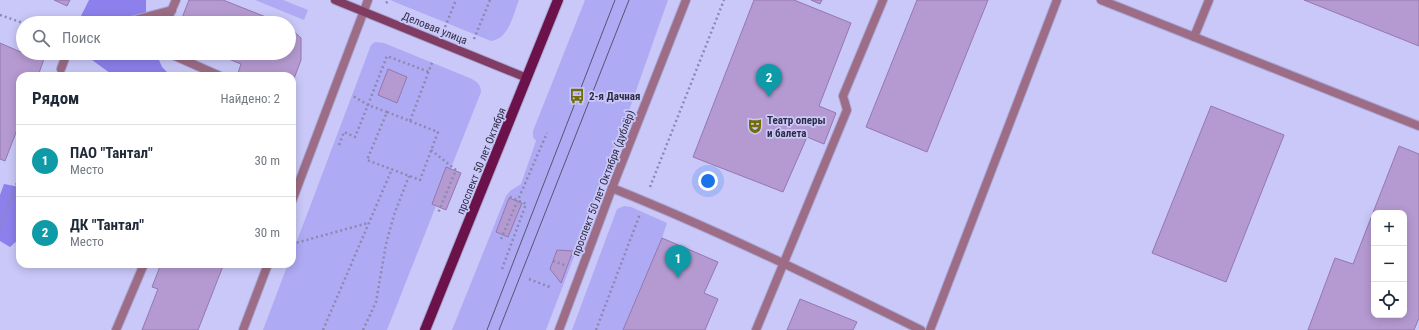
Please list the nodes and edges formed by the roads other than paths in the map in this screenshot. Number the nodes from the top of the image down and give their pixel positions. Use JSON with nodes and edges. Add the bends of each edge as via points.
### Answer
{"nodes":[{"id":1,"x":176,"y":0,"type":"edge"},
{"id":2,"x":335,"y":0,"type":"edge"},
{"id":3,"x":368,"y":0,"type":"edge"},
{"id":4,"x":558,"y":0,"type":"edge"},
{"id":5,"x":686,"y":0,"type":"edge"},
{"id":6,"x":883,"y":0,"type":"edge"},
{"id":7,"x":1057,"y":0,"type":"edge"},
{"id":8,"x":1101,"y":0,"type":"edge"},
{"id":9,"x":1209,"y":0,"type":"edge"},
{"id":10,"x":172,"y":10,"type":"junction"},
{"id":11,"x":364,"y":12,"type":"junction"},
{"id":12,"x":149,"y":16,"type":"edge"},
{"id":13,"x":169,"y":16,"type":"edge"},
{"id":14,"x":1194,"y":37,"type":"junction"},
{"id":15,"x":64,"y":60,"type":"edge"},
{"id":16,"x":184,"y":60,"type":"edge"},
{"id":17,"x":61,"y":69,"type":"dead end"},
{"id":18,"x":211,"y":72,"type":"edge"},
{"id":19,"x":527,"y":78,"type":"junction"},
{"id":20,"x":1419,"y":126,"type":"edge"},
{"id":21,"x":612,"y":188,"type":"junction"},
{"id":22,"x":296,"y":190,"type":"edge"},
{"id":23,"x":784,"y":263,"type":"junction"},
{"id":24,"x":142,"y":268,"type":"edge"},
{"id":25,"x":266,"y":268,"type":"edge"},
{"id":26,"x":116,"y":330,"type":"edge"},
{"id":27,"x":243,"y":330,"type":"edge"},
{"id":28,"x":425,"y":330,"type":"edge"},
{"id":29,"x":559,"y":330,"type":"edge"},
{"id":30,"x":756,"y":330,"type":"edge"},
{"id":31,"x":921,"y":330,"type":"edge"},
{"id":32,"x":930,"y":330,"type":"edge"}],
"edges":[{"from":1,"to":10,"type":"street"},
{"from":2,"to":11,"type":"street","name":"Деловая улица"},
{"from":3,"to":11,"type":"street"},
{"from":4,"to":19,"type":"main road","name":"проспект 50 лет Октября"},
{"from":5,"to":21,"type":"street","name":"проспект 50 лет Октября (дублёр)"},
{"from":6,"to":23,"type":"street","via":[[843,96],[847,110]]},
{"from":7,"to":32,"type":"street"},
{"from":8,"to":14,"type":"street"},
{"from":9,"to":14,"type":"street"},
{"from":10,"to":12,"type":"street"},
{"from":10,"to":13,"type":"street"},
{"from":11,"to":19,"type":"street","name":"Деловая улица"},
{"from":11,"to":22,"type":"street"},
{"from":14,"to":20,"type":"street"},
{"from":15,"to":17,"type":"street"},
{"from":16,"to":18,"type":"street"},
{"from":19,"to":28,"type":"main road","name":"проспект 50 лет Октября"},
{"from":21,"to":23,"type":"street"},
{"from":21,"to":29,"type":"street","name":"проспект 50 лет Октября (дублёр)"},
{"from":23,"to":30,"type":"street"},
{"from":23,"to":31,"type":"street"},
{"from":24,"to":26,"type":"street"},
{"from":25,"to":27,"type":"street"}]}
